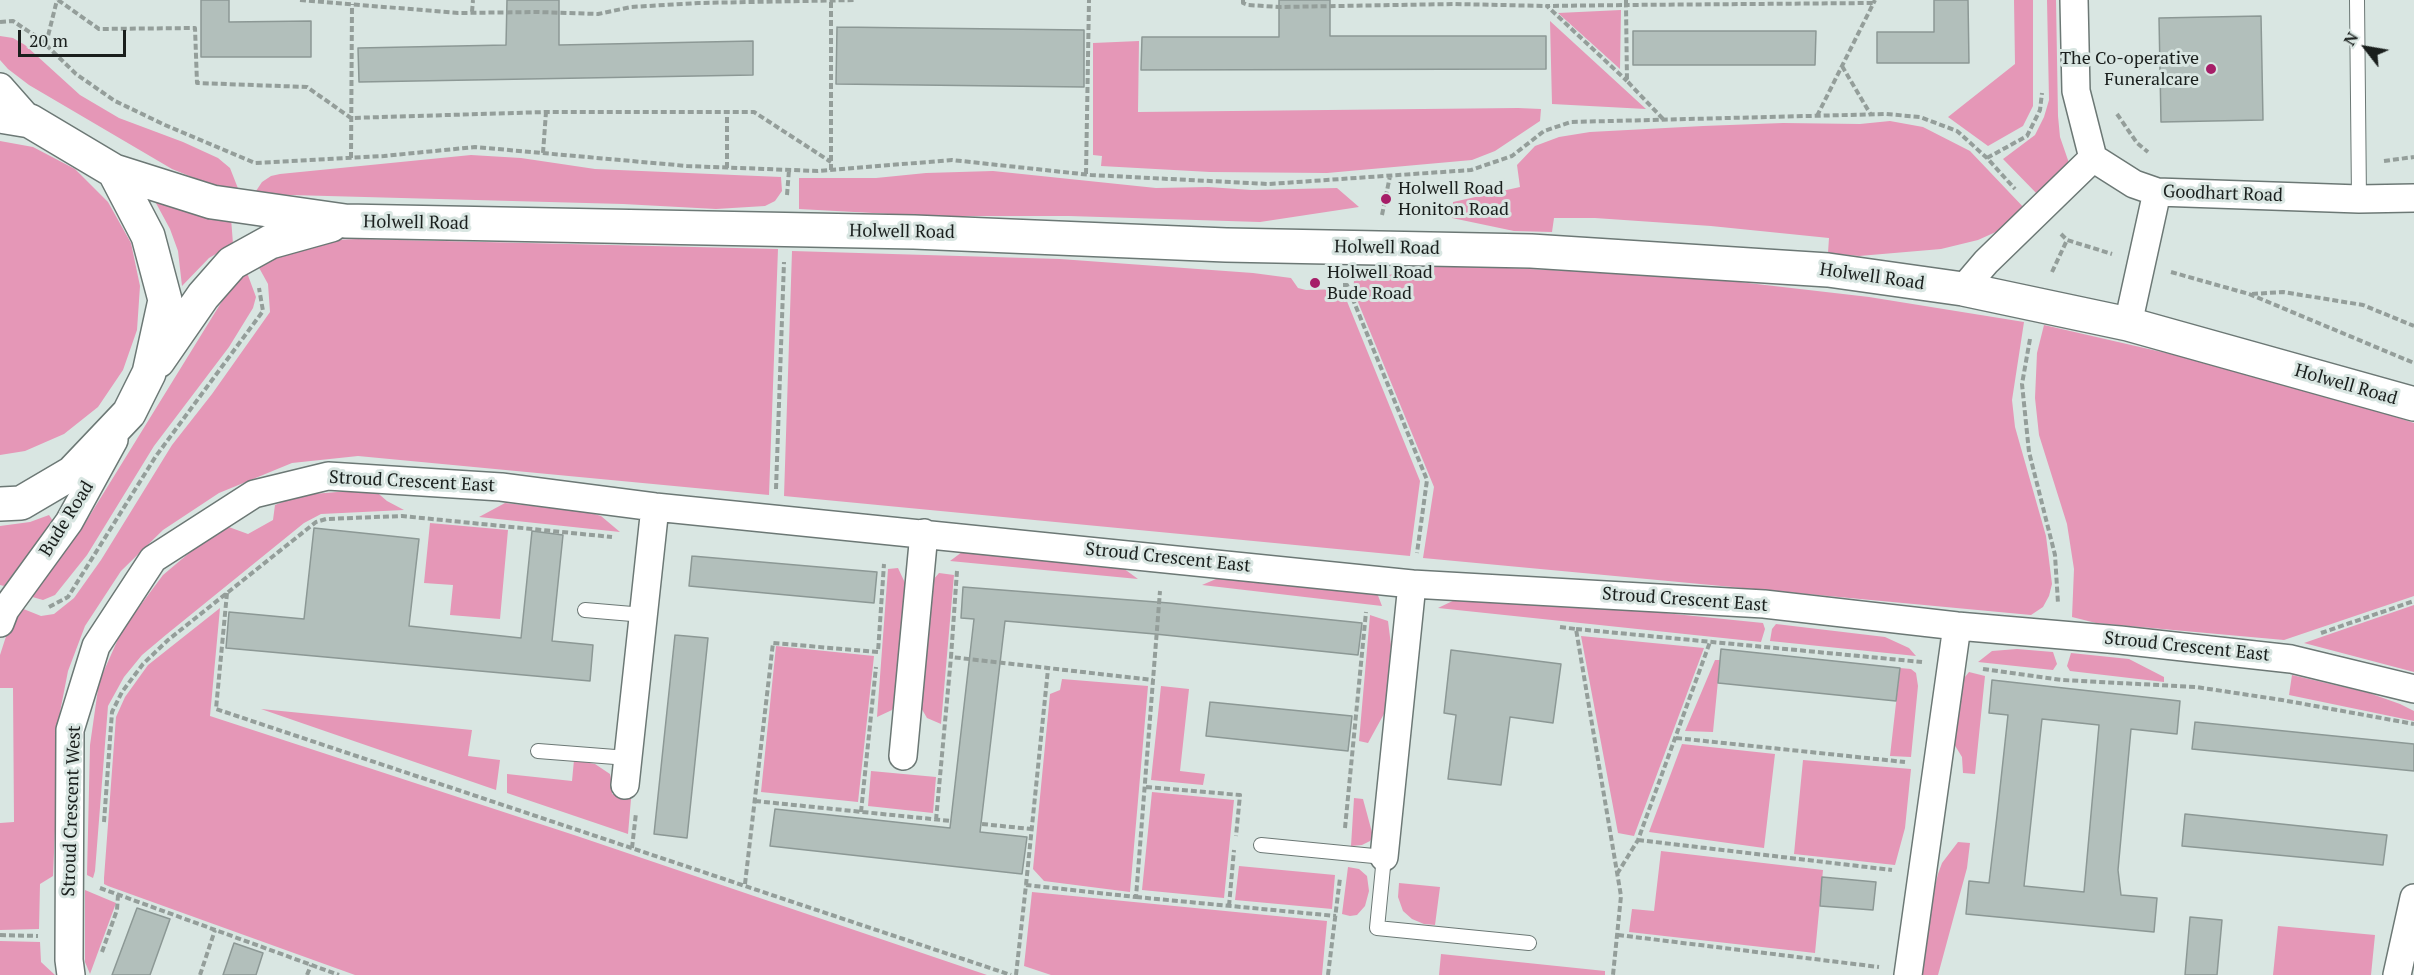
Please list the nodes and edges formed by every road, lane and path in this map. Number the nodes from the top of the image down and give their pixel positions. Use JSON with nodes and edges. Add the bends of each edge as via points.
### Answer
{"nodes":[{"id":1,"x":57,"y":0,"type":"edge"},
{"id":2,"x":300,"y":0,"type":"edge"},
{"id":3,"x":472,"y":0,"type":"edge"},
{"id":4,"x":637,"y":0,"type":"edge"},
{"id":5,"x":831,"y":0,"type":"edge"},
{"id":6,"x":856,"y":0,"type":"edge"},
{"id":7,"x":1089,"y":0,"type":"edge"},
{"id":8,"x":1243,"y":0,"type":"edge"},
{"id":9,"x":2074,"y":0,"type":"edge"},
{"id":10,"x":2356,"y":0,"type":"edge"},
{"id":11,"x":1445,"y":2,"type":"edge"},
{"id":12,"x":1626,"y":2,"type":"edge"},
{"id":13,"x":1733,"y":2,"type":"edge"},
{"id":14,"x":1874,"y":2,"type":"edge"},
{"id":15,"x":352,"y":4,"type":"junction"},
{"id":16,"x":1547,"y":6,"type":"junction"},
{"id":17,"x":636,"y":7,"type":"junction"},
{"id":18,"x":472,"y":12,"type":"junction"},
{"id":19,"x":0,"y":22,"type":"edge"},
{"id":20,"x":46,"y":44,"type":"junction"},
{"id":21,"x":1842,"y":65,"type":"junction"},
{"id":22,"x":1627,"y":81,"type":"junction"},
{"id":23,"x":0,"y":87,"type":"edge"},
{"id":24,"x":2042,"y":90,"type":"dead end"},
{"id":25,"x":546,"y":111,"type":"junction"},
{"id":26,"x":727,"y":112,"type":"junction"},
{"id":27,"x":2116,"y":112,"type":"dead end"},
{"id":28,"x":1871,"y":114,"type":"junction"},
{"id":29,"x":1818,"y":116,"type":"junction"},
{"id":30,"x":15,"y":118,"type":"edge"},
{"id":31,"x":351,"y":118,"type":"junction"},
{"id":32,"x":1664,"y":120,"type":"junction"},
{"id":33,"x":543,"y":153,"type":"junction"},
{"id":34,"x":2154,"y":156,"type":"dead end"},
{"id":35,"x":351,"y":158,"type":"junction"},
{"id":36,"x":1987,"y":158,"type":"junction"},
{"id":37,"x":2093,"y":158,"type":"junction"},
{"id":38,"x":2414,"y":158,"type":"edge"},
{"id":39,"x":831,"y":162,"type":"junction"},
{"id":40,"x":727,"y":168,"type":"junction"},
{"id":41,"x":2359,"y":168,"type":"junction"},
{"id":42,"x":789,"y":170,"type":"junction"},
{"id":43,"x":831,"y":170,"type":"junction"},
{"id":44,"x":114,"y":171,"type":"junction"},
{"id":45,"x":1086,"y":174,"type":"junction"},
{"id":46,"x":2157,"y":192,"type":"junction"},
{"id":47,"x":2414,"y":198,"type":"edge"},
{"id":48,"x":2359,"y":199,"type":"junction"},
{"id":49,"x":2038,"y":213,"type":"junction"},
{"id":50,"x":345,"y":221,"type":"junction"},
{"id":51,"x":785,"y":230,"type":"junction"},
{"id":52,"x":2067,"y":240,"type":"junction"},
{"id":53,"x":2142,"y":264,"type":"junction"},
{"id":54,"x":1336,"y":284,"type":"dead end"},
{"id":55,"x":1963,"y":289,"type":"junction"},
{"id":56,"x":2249,"y":294,"type":"junction"},
{"id":57,"x":2037,"y":305,"type":"junction"},
{"id":58,"x":2128,"y":324,"type":"junction"},
{"id":59,"x":2414,"y":326,"type":"edge"},
{"id":60,"x":2414,"y":363,"type":"edge"},
{"id":61,"x":149,"y":373,"type":"junction"},
{"id":62,"x":2414,"y":404,"type":"edge"},
{"id":63,"x":129,"y":413,"type":"junction"},
{"id":64,"x":0,"y":504,"type":"edge"},
{"id":65,"x":655,"y":507,"type":"junction"},
{"id":66,"x":775,"y":517,"type":"junction"},
{"id":67,"x":924,"y":533,"type":"junction"},
{"id":68,"x":650,"y":541,"type":"junction"},
{"id":69,"x":153,"y":559,"type":"joint"},
{"id":70,"x":873,"y":563,"type":"dead end"},
{"id":71,"x":884,"y":564,"type":"junction"},
{"id":72,"x":921,"y":568,"type":"junction"},
{"id":73,"x":957,"y":570,"type":"junction"},
{"id":74,"x":969,"y":571,"type":"dead end"},
{"id":75,"x":1412,"y":584,"type":"junction"},
{"id":76,"x":1161,"y":587,"type":"dead end"},
{"id":77,"x":227,"y":593,"type":"junction"},
{"id":78,"x":585,"y":610,"type":"dead end"},
{"id":79,"x":1355,"y":610,"type":"dead end"},
{"id":80,"x":1366,"y":611,"type":"junction"},
{"id":81,"x":644,"y":615,"type":"junction"},
{"id":82,"x":1408,"y":615,"type":"junction"},
{"id":83,"x":0,"y":623,"type":"edge"},
{"id":84,"x":1957,"y":626,"type":"junction"},
{"id":85,"x":1554,"y":627,"type":"dead end"},
{"id":86,"x":1576,"y":629,"type":"junction"},
{"id":87,"x":2058,"y":634,"type":"junction"},
{"id":88,"x":1710,"y":642,"type":"junction"},
{"id":89,"x":878,"y":652,"type":"junction"},
{"id":90,"x":951,"y":657,"type":"junction"},
{"id":91,"x":1920,"y":662,"type":"junction"},
{"id":92,"x":1951,"y":665,"type":"junction"},
{"id":93,"x":1048,"y":669,"type":"junction"},
{"id":94,"x":1922,"y":673,"type":"dead end"},
{"id":95,"x":2062,"y":680,"type":"junction"},
{"id":96,"x":1154,"y":681,"type":"junction"},
{"id":97,"x":2414,"y":689,"type":"edge"},
{"id":98,"x":2414,"y":724,"type":"edge"},
{"id":99,"x":1676,"y":738,"type":"junction"},
{"id":100,"x":538,"y":751,"type":"dead end"},
{"id":101,"x":903,"y":756,"type":"dead end"},
{"id":102,"x":1906,"y":762,"type":"dead end"},
{"id":103,"x":627,"y":772,"type":"joint"},
{"id":104,"x":1146,"y":787,"type":"junction"},
{"id":105,"x":754,"y":801,"type":"junction"},
{"id":106,"x":861,"y":812,"type":"junction"},
{"id":107,"x":936,"y":820,"type":"junction"},
{"id":108,"x":951,"y":821,"type":"dead end"},
{"id":109,"x":982,"y":824,"type":"dead end"},
{"id":110,"x":1031,"y":829,"type":"junction"},
{"id":111,"x":104,"y":830,"type":"dead end"},
{"id":112,"x":1638,"y":840,"type":"junction"},
{"id":113,"x":1261,"y":845,"type":"dead end"},
{"id":114,"x":1342,"y":853,"type":"junction"},
{"id":115,"x":1384,"y":857,"type":"junction"},
{"id":116,"x":1902,"y":872,"type":"dead end"},
{"id":117,"x":1617,"y":874,"type":"junction"},
{"id":118,"x":100,"y":876,"type":"dead end"},
{"id":119,"x":69,"y":882,"type":"junction"},
{"id":120,"x":745,"y":884,"type":"junction"},
{"id":121,"x":1026,"y":885,"type":"junction"},
{"id":122,"x":99,"y":888,"type":"junction"},
{"id":123,"x":118,"y":895,"type":"junction"},
{"id":124,"x":1136,"y":897,"type":"junction"},
{"id":125,"x":2414,"y":898,"type":"edge"},
{"id":126,"x":1229,"y":906,"type":"junction"},
{"id":127,"x":1336,"y":916,"type":"junction"},
{"id":128,"x":215,"y":930,"type":"junction"},
{"id":129,"x":0,"y":935,"type":"edge"},
{"id":130,"x":1618,"y":935,"type":"junction"},
{"id":131,"x":48,"y":937,"type":"dead end"},
{"id":132,"x":1528,"y":943,"type":"dead end"},
{"id":133,"x":101,"y":956,"type":"dead end"},
{"id":134,"x":1882,"y":956,"type":"dead end"},
{"id":135,"x":311,"y":965,"type":"junction"},
{"id":136,"x":1004,"y":974,"type":"edge"},
{"id":137,"x":71,"y":975,"type":"edge"},
{"id":138,"x":200,"y":975,"type":"edge"},
{"id":139,"x":307,"y":975,"type":"edge"},
{"id":140,"x":339,"y":975,"type":"edge"},
{"id":141,"x":1011,"y":975,"type":"edge"},
{"id":142,"x":1016,"y":975,"type":"edge"},
{"id":143,"x":1328,"y":975,"type":"edge"},
{"id":144,"x":1613,"y":975,"type":"edge"},
{"id":145,"x":1908,"y":975,"type":"edge"},
{"id":146,"x":2397,"y":975,"type":"edge"}],
"edges":[{"from":1,"to":20,"type":"path"},
{"from":1,"to":31,"type":"path","via":[[99,29],[195,28],[197,83],[307,87]]},
{"from":2,"to":15,"type":"path"},
{"from":3,"to":18,"type":"path"},
{"from":4,"to":17,"type":"path"},
{"from":5,"to":6,"type":"path"},
{"from":5,"to":17,"type":"path"},
{"from":5,"to":39,"type":"path"},
{"from":7,"to":45,"type":"path"},
{"from":8,"to":11,"type":"path","via":[[1248,5],[1279,7]]},
{"from":9,"to":37,"type":"street","via":[[2076,91]]},
{"from":10,"to":41,"type":"lane"},
{"from":11,"to":16,"type":"path"},
{"from":12,"to":13,"type":"path"},
{"from":12,"to":16,"type":"path"},
{"from":12,"to":22,"type":"path"},
{"from":13,"to":14,"type":"path"},
{"from":14,"to":21,"type":"path"},
{"from":15,"to":18,"type":"path"},
{"from":15,"to":31,"type":"path"},
{"from":16,"to":22,"type":"path"},
{"from":17,"to":18,"type":"path","via":[[598,14]]},
{"from":19,"to":20,"type":"path","via":[[13,21]]},
{"from":20,"to":35,"type":"path","via":[[76,74],[116,100],[255,163]]},
{"from":21,"to":28,"type":"path"},
{"from":21,"to":29,"type":"path"},
{"from":22,"to":32,"type":"path"},
{"from":23,"to":30,"type":"street"},
{"from":24,"to":36,"type":"path","via":[[2040,110],[2027,136]]},
{"from":25,"to":26,"type":"path"},
{"from":25,"to":31,"type":"path"},
{"from":25,"to":33,"type":"path"},
{"from":26,"to":39,"type":"path","via":[[754,112]]},
{"from":26,"to":40,"type":"path"},
{"from":27,"to":34,"type":"path","via":[[2137,143]]},
{"from":28,"to":29,"type":"path"},
{"from":28,"to":36,"type":"path","via":[[1920,117],[1957,131]]},
{"from":29,"to":32,"type":"path"},
{"from":30,"to":44,"type":"street","name":"Holwell Road"},
{"from":31,"to":35,"type":"path"},
{"from":32,"to":45,"type":"path","via":[[1571,122],[1544,131],[1512,156],[1471,170],[1269,184]]},
{"from":33,"to":35,"type":"path","via":[[475,147]]},
{"from":33,"to":40,"type":"path"},
{"from":36,"to":49,"type":"path"},
{"from":37,"to":46,"type":"street","name":"Goodhart Road","via":[[2134,184]]},
{"from":37,"to":49,"type":"street"},
{"from":38,"to":41,"type":"path"},
{"from":39,"to":43,"type":"path"},
{"from":40,"to":42,"type":"path"},
{"from":41,"to":48,"type":"lane"},
{"from":42,"to":43,"type":"path"},
{"from":42,"to":51,"type":"path"},
{"from":43,"to":45,"type":"path","via":[[952,160]]},
{"from":44,"to":50,"type":"street","name":"Holwell Road","via":[[212,202]]},
{"from":44,"to":61,"type":"street","via":[[148,236],[165,300]]},
{"from":46,"to":48,"type":"street","name":"Goodhart Road"},
{"from":46,"to":53,"type":"street"},
{"from":47,"to":48,"type":"street","name":"Goodhart Road"},
{"from":49,"to":52,"type":"path"},
{"from":49,"to":55,"type":"street"},
{"from":50,"to":51,"type":"street","name":"Holwell Road"},
{"from":50,"to":61,"type":"street","name":"Holwell Road","via":[[270,242],[232,263],[203,296]]},
{"from":51,"to":55,"type":"street","name":"Holwell Road","via":[[1531,251],[1828,270]]},
{"from":51,"to":66,"type":"path"},
{"from":52,"to":53,"type":"path"},
{"from":52,"to":57,"type":"path"},
{"from":53,"to":56,"type":"path"},
{"from":53,"to":58,"type":"street"},
{"from":54,"to":75,"type":"path","via":[[1347,285],[1427,480]]},
{"from":55,"to":57,"type":"street","name":"Holwell Road"},
{"from":56,"to":59,"type":"path","via":[[2283,292],[2363,305]]},
{"from":56,"to":60,"type":"path"},
{"from":57,"to":58,"type":"street","name":"Holwell Road"},
{"from":57,"to":87,"type":"path","via":[[2022,384],[2029,452],[2055,555]]},
{"from":58,"to":62,"type":"street","name":"Holwell Road"},
{"from":61,"to":63,"type":"street"},
{"from":63,"to":64,"type":"street","via":[[72,473],[21,503]]},
{"from":63,"to":83,"type":"street","name":"Bude Road","via":[[69,522],[5,610]]},
{"from":65,"to":66,"type":"street","name":"Stroud Crescent East"},
{"from":65,"to":68,"type":"street"},
{"from":65,"to":69,"type":"street","name":"Stroud Crescent East","via":[[501,487],[328,476],[254,494]]},
{"from":66,"to":67,"type":"street","name":"Stroud Crescent East"},
{"from":67,"to":72,"type":"street"},
{"from":67,"to":75,"type":"street","name":"Stroud Crescent East"},
{"from":68,"to":77,"type":"path","via":[[402,516],[326,519],[316,522]]},
{"from":68,"to":81,"type":"street"},
{"from":69,"to":119,"type":"street","name":"Stroud Crescent West","via":[[96,646],[70,730]]},
{"from":70,"to":71,"type":"path"},
{"from":71,"to":72,"type":"path"},
{"from":71,"to":89,"type":"path"},
{"from":72,"to":73,"type":"path"},
{"from":72,"to":101,"type":"street"},
{"from":73,"to":74,"type":"path"},
{"from":73,"to":90,"type":"path"},
{"from":75,"to":82,"type":"street"},
{"from":75,"to":84,"type":"street","name":"Stroud Crescent East","via":[[1764,604]]},
{"from":76,"to":96,"type":"path"},
{"from":77,"to":111,"type":"path","via":[[142,664],[122,692],[112,712]]},
{"from":77,"to":120,"type":"path","via":[[216,709]]},
{"from":78,"to":81,"type":"lane"},
{"from":79,"to":80,"type":"path"},
{"from":80,"to":82,"type":"path"},
{"from":80,"to":114,"type":"path"},
{"from":81,"to":103,"type":"street"},
{"from":82,"to":115,"type":"street"},
{"from":84,"to":87,"type":"street","name":"Stroud Crescent East"},
{"from":84,"to":92,"type":"street"},
{"from":85,"to":86,"type":"path"},
{"from":86,"to":88,"type":"path"},
{"from":86,"to":117,"type":"path"},
{"from":87,"to":95,"type":"path"},
{"from":87,"to":97,"type":"street","name":"Stroud Crescent East","via":[[2291,658]]},
{"from":88,"to":91,"type":"path"},
{"from":88,"to":99,"type":"path"},
{"from":89,"to":105,"type":"path","via":[[773,643]]},
{"from":89,"to":106,"type":"path"},
{"from":90,"to":93,"type":"path"},
{"from":90,"to":107,"type":"path"},
{"from":91,"to":92,"type":"path"},
{"from":91,"to":94,"type":"path"},
{"from":92,"to":95,"type":"path"},
{"from":92,"to":145,"type":"street"},
{"from":93,"to":96,"type":"path"},
{"from":93,"to":110,"type":"path"},
{"from":95,"to":98,"type":"path","via":[[2196,687]]},
{"from":96,"to":104,"type":"path"},
{"from":99,"to":102,"type":"path"},
{"from":99,"to":112,"type":"path"},
{"from":100,"to":103,"type":"lane"},
{"from":104,"to":124,"type":"path"},
{"from":104,"to":126,"type":"path","via":[[1240,795]]},
{"from":105,"to":106,"type":"path"},
{"from":105,"to":120,"type":"path"},
{"from":106,"to":107,"type":"path"},
{"from":107,"to":108,"type":"path"},
{"from":109,"to":110,"type":"path"},
{"from":110,"to":121,"type":"path"},
{"from":112,"to":116,"type":"path"},
{"from":112,"to":117,"type":"path"},
{"from":113,"to":114,"type":"lane"},
{"from":114,"to":115,"type":"lane"},
{"from":114,"to":127,"type":"path"},
{"from":115,"to":132,"type":"lane","via":[[1377,928]]},
{"from":117,"to":130,"type":"path","via":[[1621,896]]},
{"from":118,"to":122,"type":"path"},
{"from":119,"to":122,"type":"path"},
{"from":119,"to":137,"type":"street","name":"Stroud Crescent West"},
{"from":120,"to":136,"type":"path"},
{"from":121,"to":124,"type":"path"},
{"from":121,"to":142,"type":"path"},
{"from":122,"to":123,"type":"path"},
{"from":123,"to":128,"type":"path"},
{"from":123,"to":133,"type":"path","via":[[117,910]]},
{"from":124,"to":126,"type":"path"},
{"from":125,"to":146,"type":"street"},
{"from":126,"to":127,"type":"path"},
{"from":127,"to":143,"type":"path"},
{"from":128,"to":135,"type":"path"},
{"from":128,"to":138,"type":"path"},
{"from":129,"to":131,"type":"path"},
{"from":130,"to":134,"type":"path","via":[[1879,967]]},
{"from":130,"to":144,"type":"path"},
{"from":135,"to":139,"type":"path"},
{"from":135,"to":140,"type":"path"},
{"from":136,"to":141,"type":"path"}]}
